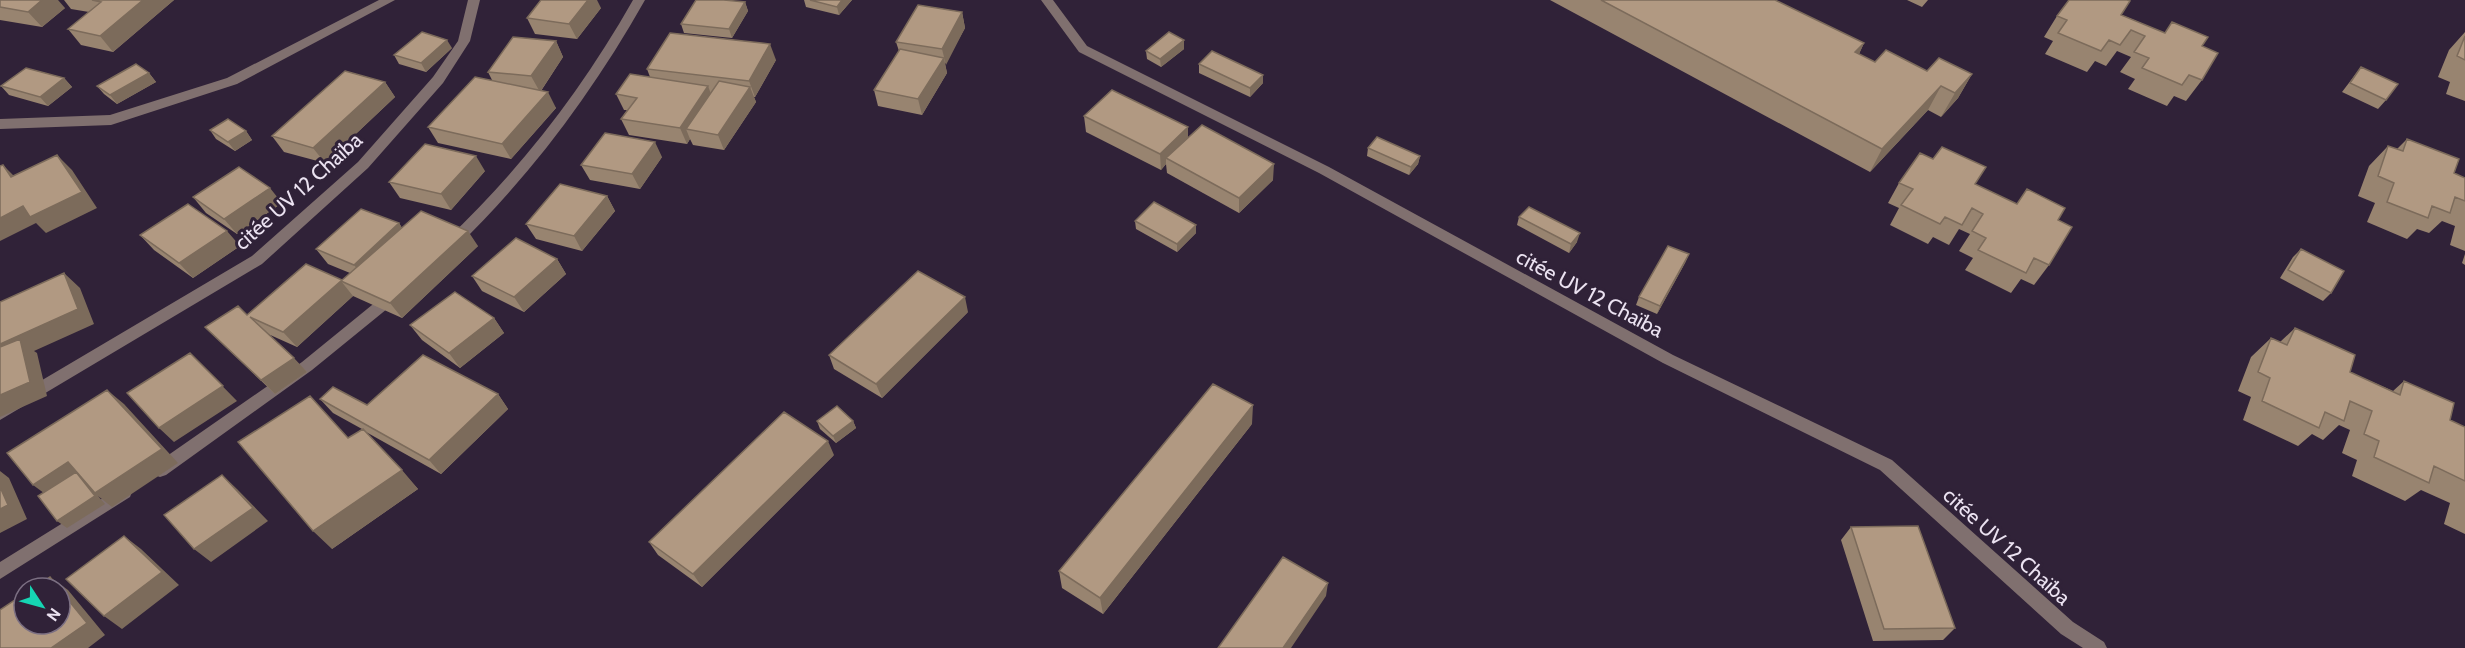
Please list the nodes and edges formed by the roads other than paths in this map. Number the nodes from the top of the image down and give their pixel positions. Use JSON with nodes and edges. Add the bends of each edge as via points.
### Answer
{"nodes":[{"id":1,"x":389,"y":0,"type":"edge"},
{"id":2,"x":474,"y":0,"type":"edge"},
{"id":3,"x":639,"y":0,"type":"edge"},
{"id":4,"x":1047,"y":0,"type":"edge"},
{"id":5,"x":0,"y":124,"type":"edge"},
{"id":6,"x":437,"y":256,"type":"edge"},
{"id":7,"x":404,"y":285,"type":"edge"},
{"id":8,"x":0,"y":413,"type":"edge"},
{"id":9,"x":0,"y":571,"type":"edge"},
{"id":10,"x":2098,"y":648,"type":"edge"}],
"edges":[{"from":1,"to":5,"type":"street","via":[[231,81],[111,120]]},
{"from":2,"to":8,"type":"street","name":"citée UV 12 Chaïba","via":[[464,41],[438,80],[363,165],[257,260]]},
{"from":3,"to":6,"type":"street","via":[[569,110],[470,227]]},
{"from":4,"to":10,"type":"street","name":"citée UV 12 Chaïba","via":[[1083,49],[1324,170],[1668,359],[1886,465],[2067,628]]},
{"from":7,"to":9,"type":"street","via":[[307,366],[189,451]]}]}
